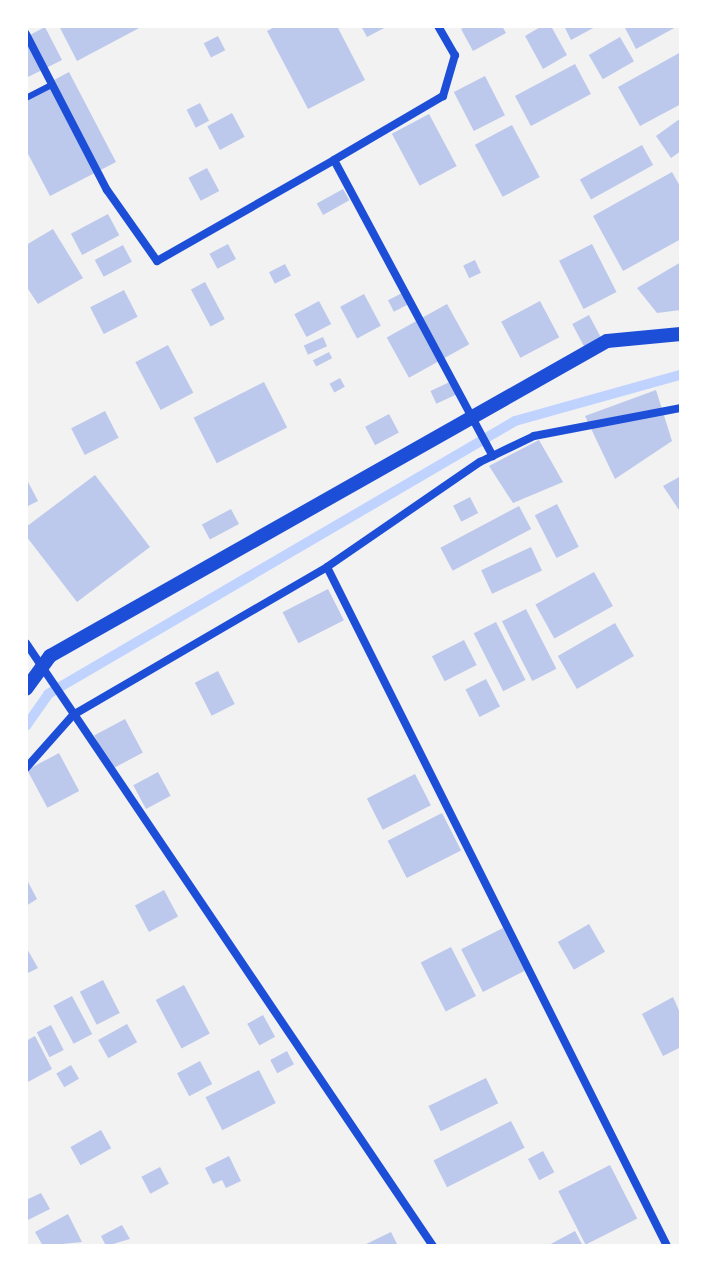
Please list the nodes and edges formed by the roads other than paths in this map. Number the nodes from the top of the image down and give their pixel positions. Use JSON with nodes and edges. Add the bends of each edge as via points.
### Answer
{"nodes":[{"id":1,"x":438,"y":26,"type":"edge"},
{"id":2,"x":26,"y":34,"type":"edge"},
{"id":3,"x":51,"y":85,"type":"junction"},
{"id":4,"x":26,"y":98,"type":"edge"},
{"id":5,"x":334,"y":160,"type":"junction"},
{"id":6,"x":681,"y":334,"type":"edge"},
{"id":7,"x":681,"y":408,"type":"edge"},
{"id":8,"x":472,"y":419,"type":"junction"},
{"id":9,"x":493,"y":456,"type":"junction"},
{"id":10,"x":327,"y":567,"type":"junction"},
{"id":11,"x":26,"y":643,"type":"edge"},
{"id":12,"x":42,"y":667,"type":"junction"},
{"id":13,"x":26,"y":689,"type":"edge"},
{"id":14,"x":73,"y":715,"type":"junction"},
{"id":15,"x":26,"y":768,"type":"edge"},
{"id":16,"x":433,"y":1246,"type":"edge"},
{"id":17,"x":667,"y":1246,"type":"edge"}],
"edges":[{"from":1,"to":5,"type":"street","via":[[455,55],[443,96]]},
{"from":2,"to":3,"type":"street"},
{"from":3,"to":4,"type":"lane"},
{"from":3,"to":5,"type":"street","via":[[107,190],[157,261]]},
{"from":5,"to":8,"type":"street"},
{"from":6,"to":8,"type":"street","via":[[607,341]]},
{"from":7,"to":9,"type":"street","via":[[534,436]]},
{"from":8,"to":9,"type":"street"},
{"from":8,"to":12,"type":"street","via":[[50,656]]},
{"from":9,"to":10,"type":"street"},
{"from":10,"to":14,"type":"street"},
{"from":10,"to":17,"type":"street"},
{"from":11,"to":12,"type":"street"},
{"from":12,"to":13,"type":"street"},
{"from":12,"to":14,"type":"street"},
{"from":14,"to":15,"type":"street"},
{"from":14,"to":16,"type":"street"}]}
